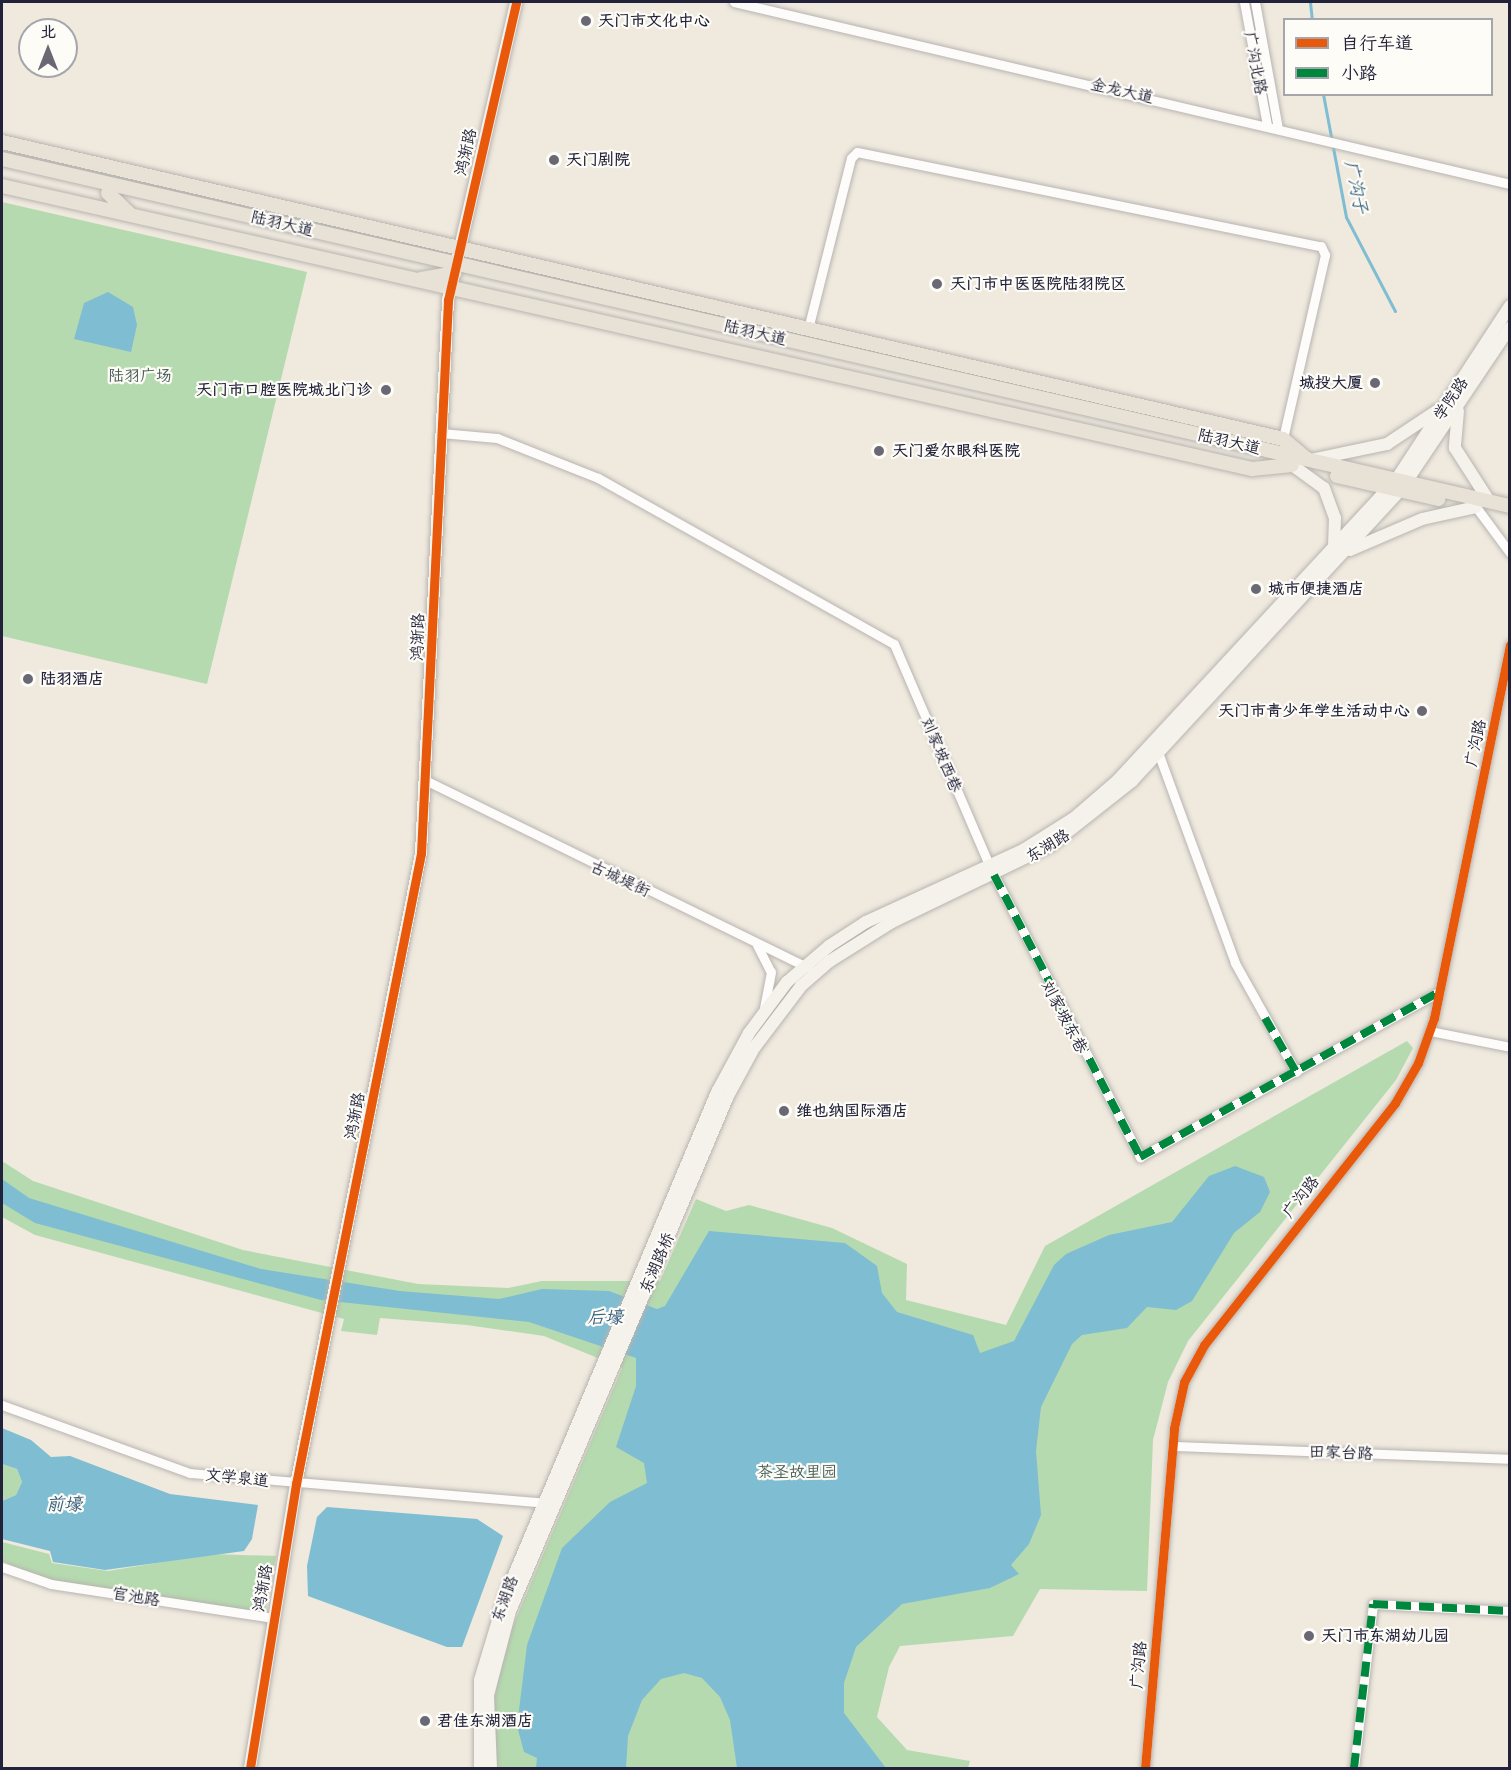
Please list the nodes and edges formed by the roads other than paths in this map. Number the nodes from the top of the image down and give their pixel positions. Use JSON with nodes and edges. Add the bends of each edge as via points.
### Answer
{"nodes":[{"id":1,"x":516,"y":2,"type":"edge"},
{"id":2,"x":734,"y":2,"type":"edge"},
{"id":3,"x":1244,"y":2,"type":"edge"},
{"id":4,"x":1255,"y":2,"type":"edge"},
{"id":5,"x":1267,"y":125,"type":"junction"},
{"id":6,"x":1278,"y":128,"type":"junction"},
{"id":7,"x":2,"y":142,"type":"edge"},
{"id":8,"x":60,"y":155,"type":"junction"},
{"id":9,"x":4,"y":162,"type":"edge"},
{"id":10,"x":1509,"y":184,"type":"edge"},
{"id":11,"x":2,"y":186,"type":"edge"},
{"id":12,"x":108,"y":193,"type":"junction"},
{"id":13,"x":132,"y":216,"type":"junction"},
{"id":14,"x":408,"y":237,"type":"junction"},
{"id":15,"x":459,"y":249,"type":"junction"},
{"id":16,"x":455,"y":268,"type":"junction"},
{"id":17,"x":413,"y":280,"type":"junction"},
{"id":18,"x":451,"y":289,"type":"junction"},
{"id":19,"x":1509,"y":306,"type":"edge"},
{"id":20,"x":1509,"y":327,"type":"edge"},
{"id":21,"x":808,"y":329,"type":"junction"},
{"id":22,"x":1454,"y":402,"type":"junction"},
{"id":23,"x":441,"y":433,"type":"junction"},
{"id":24,"x":1283,"y":439,"type":"junction"},
{"id":25,"x":1308,"y":460,"type":"junction"},
{"id":26,"x":1292,"y":465,"type":"junction"},
{"id":27,"x":1398,"y":486,"type":"junction"},
{"id":28,"x":1509,"y":495,"type":"edge"},
{"id":29,"x":1483,"y":504,"type":"junction"},
{"id":30,"x":1509,"y":506,"type":"edge"},
{"id":31,"x":1509,"y":514,"type":"edge"},
{"id":32,"x":1339,"y":551,"type":"junction"},
{"id":33,"x":1509,"y":553,"type":"edge"},
{"id":34,"x":1509,"y":645,"type":"edge"},
{"id":35,"x":1159,"y":755,"type":"junction"},
{"id":36,"x":427,"y":781,"type":"junction"},
{"id":37,"x":991,"y":870,"type":"junction"},
{"id":38,"x":750,"y":940,"type":"junction"},
{"id":39,"x":804,"y":966,"type":"junction"},
{"id":40,"x":816,"y":973,"type":"junction"},
{"id":41,"x":1439,"y":993,"type":"junction"},
{"id":42,"x":761,"y":1016,"type":"junction"},
{"id":43,"x":1430,"y":1031,"type":"junction"},
{"id":44,"x":1509,"y":1047,"type":"edge"},
{"id":45,"x":1296,"y":1072,"type":"junction"},
{"id":46,"x":686,"y":1180,"type":"junction"},
{"id":47,"x":2,"y":1405,"type":"edge"},
{"id":48,"x":575,"y":1440,"type":"joint"},
{"id":49,"x":1173,"y":1446,"type":"junction"},
{"id":50,"x":1509,"y":1459,"type":"edge"},
{"id":51,"x":296,"y":1484,"type":"junction"},
{"id":52,"x":549,"y":1503,"type":"junction"},
{"id":53,"x":2,"y":1567,"type":"edge"},
{"id":54,"x":1509,"y":1611,"type":"edge"},
{"id":55,"x":273,"y":1618,"type":"junction"},
{"id":56,"x":250,"y":1768,"type":"edge"},
{"id":57,"x":480,"y":1768,"type":"edge"},
{"id":58,"x":491,"y":1768,"type":"edge"},
{"id":59,"x":1145,"y":1768,"type":"edge"},
{"id":60,"x":1354,"y":1768,"type":"edge"}],
"edges":[{"from":1,"to":15,"type":"main road","name":"鸿渐路"},
{"from":2,"to":5,"type":"street","name":"金龙大道"},
{"from":3,"to":5,"type":"street","name":"广沟北路"},
{"from":4,"to":6,"type":"street","name":"广沟北路"},
{"from":5,"to":6,"type":"street","name":"金龙大道"},
{"from":6,"to":10,"type":"street","name":"金龙大道"},
{"from":7,"to":8,"type":"main road"},
{"from":8,"to":9,"type":"main road"},
{"from":8,"to":14,"type":"main road"},
{"from":9,"to":12,"type":"main road","name":"陆羽大道"},
{"from":9,"to":16,"type":"main road","name":"陆羽大道"},
{"from":11,"to":13,"type":"main road"},
{"from":12,"to":13,"type":"main road"},
{"from":12,"to":16,"type":"main road","name":"陆羽大道"},
{"from":13,"to":17,"type":"main road"},
{"from":14,"to":15,"type":"main road"},
{"from":14,"to":16,"type":"main road"},
{"from":15,"to":16,"type":"main road","name":"鸿渐路"},
{"from":15,"to":21,"type":"main road"},
{"from":16,"to":17,"type":"main road"},
{"from":16,"to":18,"type":"main road","name":"鸿渐路"},
{"from":16,"to":25,"type":"main road","name":"陆羽大道"},
{"from":16,"to":26,"type":"main road","name":"陆羽大道"},
{"from":17,"to":18,"type":"main road"},
{"from":18,"to":23,"type":"main road","name":"鸿渐路"},
{"from":18,"to":26,"type":"main road","via":[[1252,469]]},
{"from":19,"to":22,"type":"main road","name":"学院路"},
{"from":20,"to":22,"type":"main road","name":"学院路"},
{"from":21,"to":24,"type":"main road"},
{"from":21,"to":24,"type":"street","via":[[851,158],[857,152],[1321,246],[1324,255]]},
{"from":22,"to":25,"type":"main road","via":[[1387,444]]},
{"from":22,"to":27,"type":"main road","name":"学院路"},
{"from":22,"to":29,"type":"main road","via":[[1455,448]]},
{"from":23,"to":36,"type":"main road","name":"鸿渐路"},
{"from":23,"to":37,"type":"street","name":"刘家坡西巷","via":[[497,438],[598,478],[894,644]]},
{"from":24,"to":25,"type":"main road"},
{"from":25,"to":27,"type":"main road","name":"陆羽大道"},
{"from":26,"to":27,"type":"main road","name":"陆羽大道"},
{"from":26,"to":32,"type":"main road","via":[[1324,488],[1335,518]]},
{"from":27,"to":29,"type":"main road","name":"陆羽大道"},
{"from":27,"to":32,"type":"main road","name":"东湖路"},
{"from":28,"to":29,"type":"main road"},
{"from":29,"to":30,"type":"main road","name":"陆羽大道"},
{"from":29,"to":31,"type":"main road","name":"陆羽大道"},
{"from":29,"to":32,"type":"main road","via":[[1422,519]]},
{"from":29,"to":33,"type":"street"},
{"from":32,"to":35,"type":"main road","name":"东湖路"},
{"from":32,"to":37,"type":"main road","name":"东湖路","via":[[1104,794]]},
{"from":34,"to":41,"type":"street","name":"广沟路"},
{"from":35,"to":37,"type":"main road","name":"东湖路","via":[[1081,825]]},
{"from":35,"to":45,"type":"street","via":[[1235,963]]},
{"from":36,"to":38,"type":"street","name":"古城堤街"},
{"from":36,"to":51,"type":"main road","name":"鸿渐路","via":[[421,853]]},
{"from":37,"to":39,"type":"main road","name":"东湖路","via":[[866,922]]},
{"from":37,"to":40,"type":"main road","name":"东湖路","via":[[892,922]]},
{"from":37,"to":45,"type":"street","name":"刘家坡东巷","via":[[1140,1157]]},
{"from":38,"to":39,"type":"street","name":"古城堤街"},
{"from":38,"to":42,"type":"street","via":[[770,965]]},
{"from":39,"to":40,"type":"street","name":"古城堤街"},
{"from":39,"to":42,"type":"main road","name":"东湖路"},
{"from":40,"to":46,"type":"main road","name":"东湖路","via":[[745,1062]]},
{"from":41,"to":43,"type":"street","name":"广沟路"},
{"from":41,"to":45,"type":"street"},
{"from":42,"to":46,"type":"main road","name":"东湖路","via":[[727,1071]]},
{"from":43,"to":44,"type":"street"},
{"from":43,"to":49,"type":"street","name":"广沟路","via":[[1395,1103],[1193,1361]]},
{"from":46,"to":48,"type":"main road","name":"东湖路桥"},
{"from":47,"to":51,"type":"street","name":"文学泉道","via":[[173,1470]]},
{"from":48,"to":52,"type":"main road","name":"东湖路"},
{"from":49,"to":50,"type":"street","name":"田家台路"},
{"from":49,"to":59,"type":"street","name":"广沟路"},
{"from":51,"to":52,"type":"street","name":"文学泉道"},
{"from":51,"to":55,"type":"main road","name":"鸿渐路"},
{"from":52,"to":57,"type":"main road","name":"东湖路","via":[[484,1665],[477,1709]]},
{"from":52,"to":58,"type":"main road","name":"东湖路","via":[[493,1665],[487,1710]]},
{"from":53,"to":55,"type":"street","name":"官池路","via":[[51,1584]]},
{"from":54,"to":60,"type":"street","via":[[1373,1604]]},
{"from":55,"to":56,"type":"main road","name":"鸿渐路"}]}
